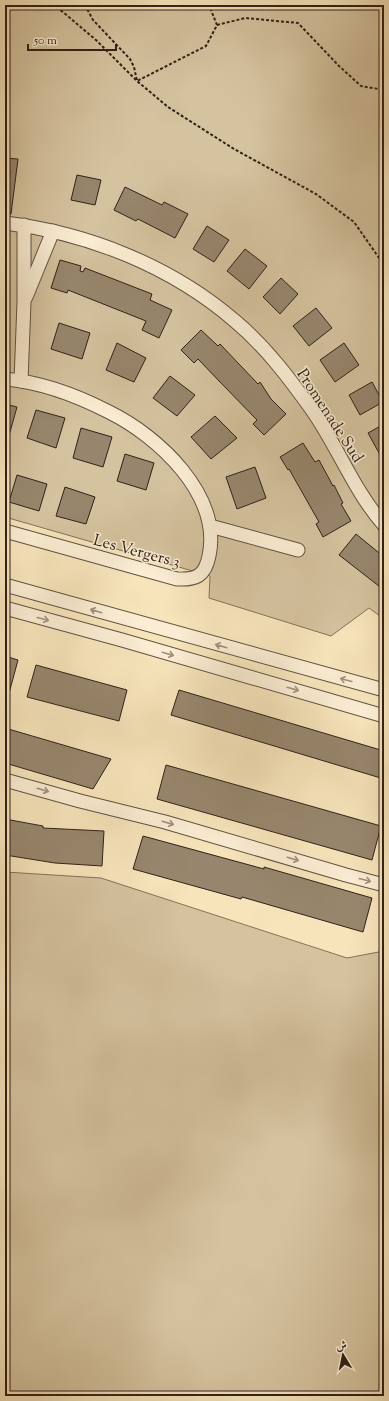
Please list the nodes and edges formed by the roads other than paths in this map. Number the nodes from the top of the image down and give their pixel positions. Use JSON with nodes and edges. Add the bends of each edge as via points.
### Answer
{"nodes":[{"id":1,"x":5,"y":223,"type":"edge"},
{"id":2,"x":24,"y":225,"type":"junction"},
{"id":3,"x":53,"y":231,"type":"junction"},
{"id":4,"x":24,"y":302,"type":"junction"},
{"id":5,"x":5,"y":379,"type":"edge"},
{"id":6,"x":21,"y":380,"type":"junction"},
{"id":7,"x":384,"y":525,"type":"edge"},
{"id":8,"x":210,"y":526,"type":"junction"},
{"id":9,"x":5,"y":531,"type":"edge"},
{"id":10,"x":298,"y":550,"type":"dead end"},
{"id":11,"x":5,"y":585,"type":"edge"},
{"id":12,"x":5,"y":608,"type":"edge"},
{"id":13,"x":384,"y":690,"type":"edge"},
{"id":14,"x":384,"y":716,"type":"edge"},
{"id":15,"x":5,"y":780,"type":"edge"},
{"id":16,"x":384,"y":885,"type":"edge"}],
"edges":[{"from":1,"to":2,"type":"street","name":"Promenade Sud"},
{"from":2,"to":3,"type":"street","name":"Promenade Sud"},
{"from":2,"to":4,"type":"street"},
{"from":3,"to":4,"type":"street"},
{"from":3,"to":7,"type":"street","name":"Promenade Sud","via":[[101,245],[166,274],[236,321],[276,364],[313,411],[368,504]]},
{"from":4,"to":6,"type":"street"},
{"from":5,"to":6,"type":"street","name":"Les Vergers 3"},
{"from":6,"to":8,"type":"street","name":"Les Vergers 3","via":[[56,390],[110,412],[148,438],[191,482],[204,503]]},
{"from":8,"to":9,"type":"street","name":"Les Vergers 3","via":[[211,546],[208,561],[200,575],[189,580],[177,579]]},
{"from":8,"to":10,"type":"street"},
{"from":13,"to":11,"type":"street","one_way":true},
{"from":12,"to":14,"type":"street","one_way":true},
{"from":15,"to":16,"type":"street","one_way":true}]}
